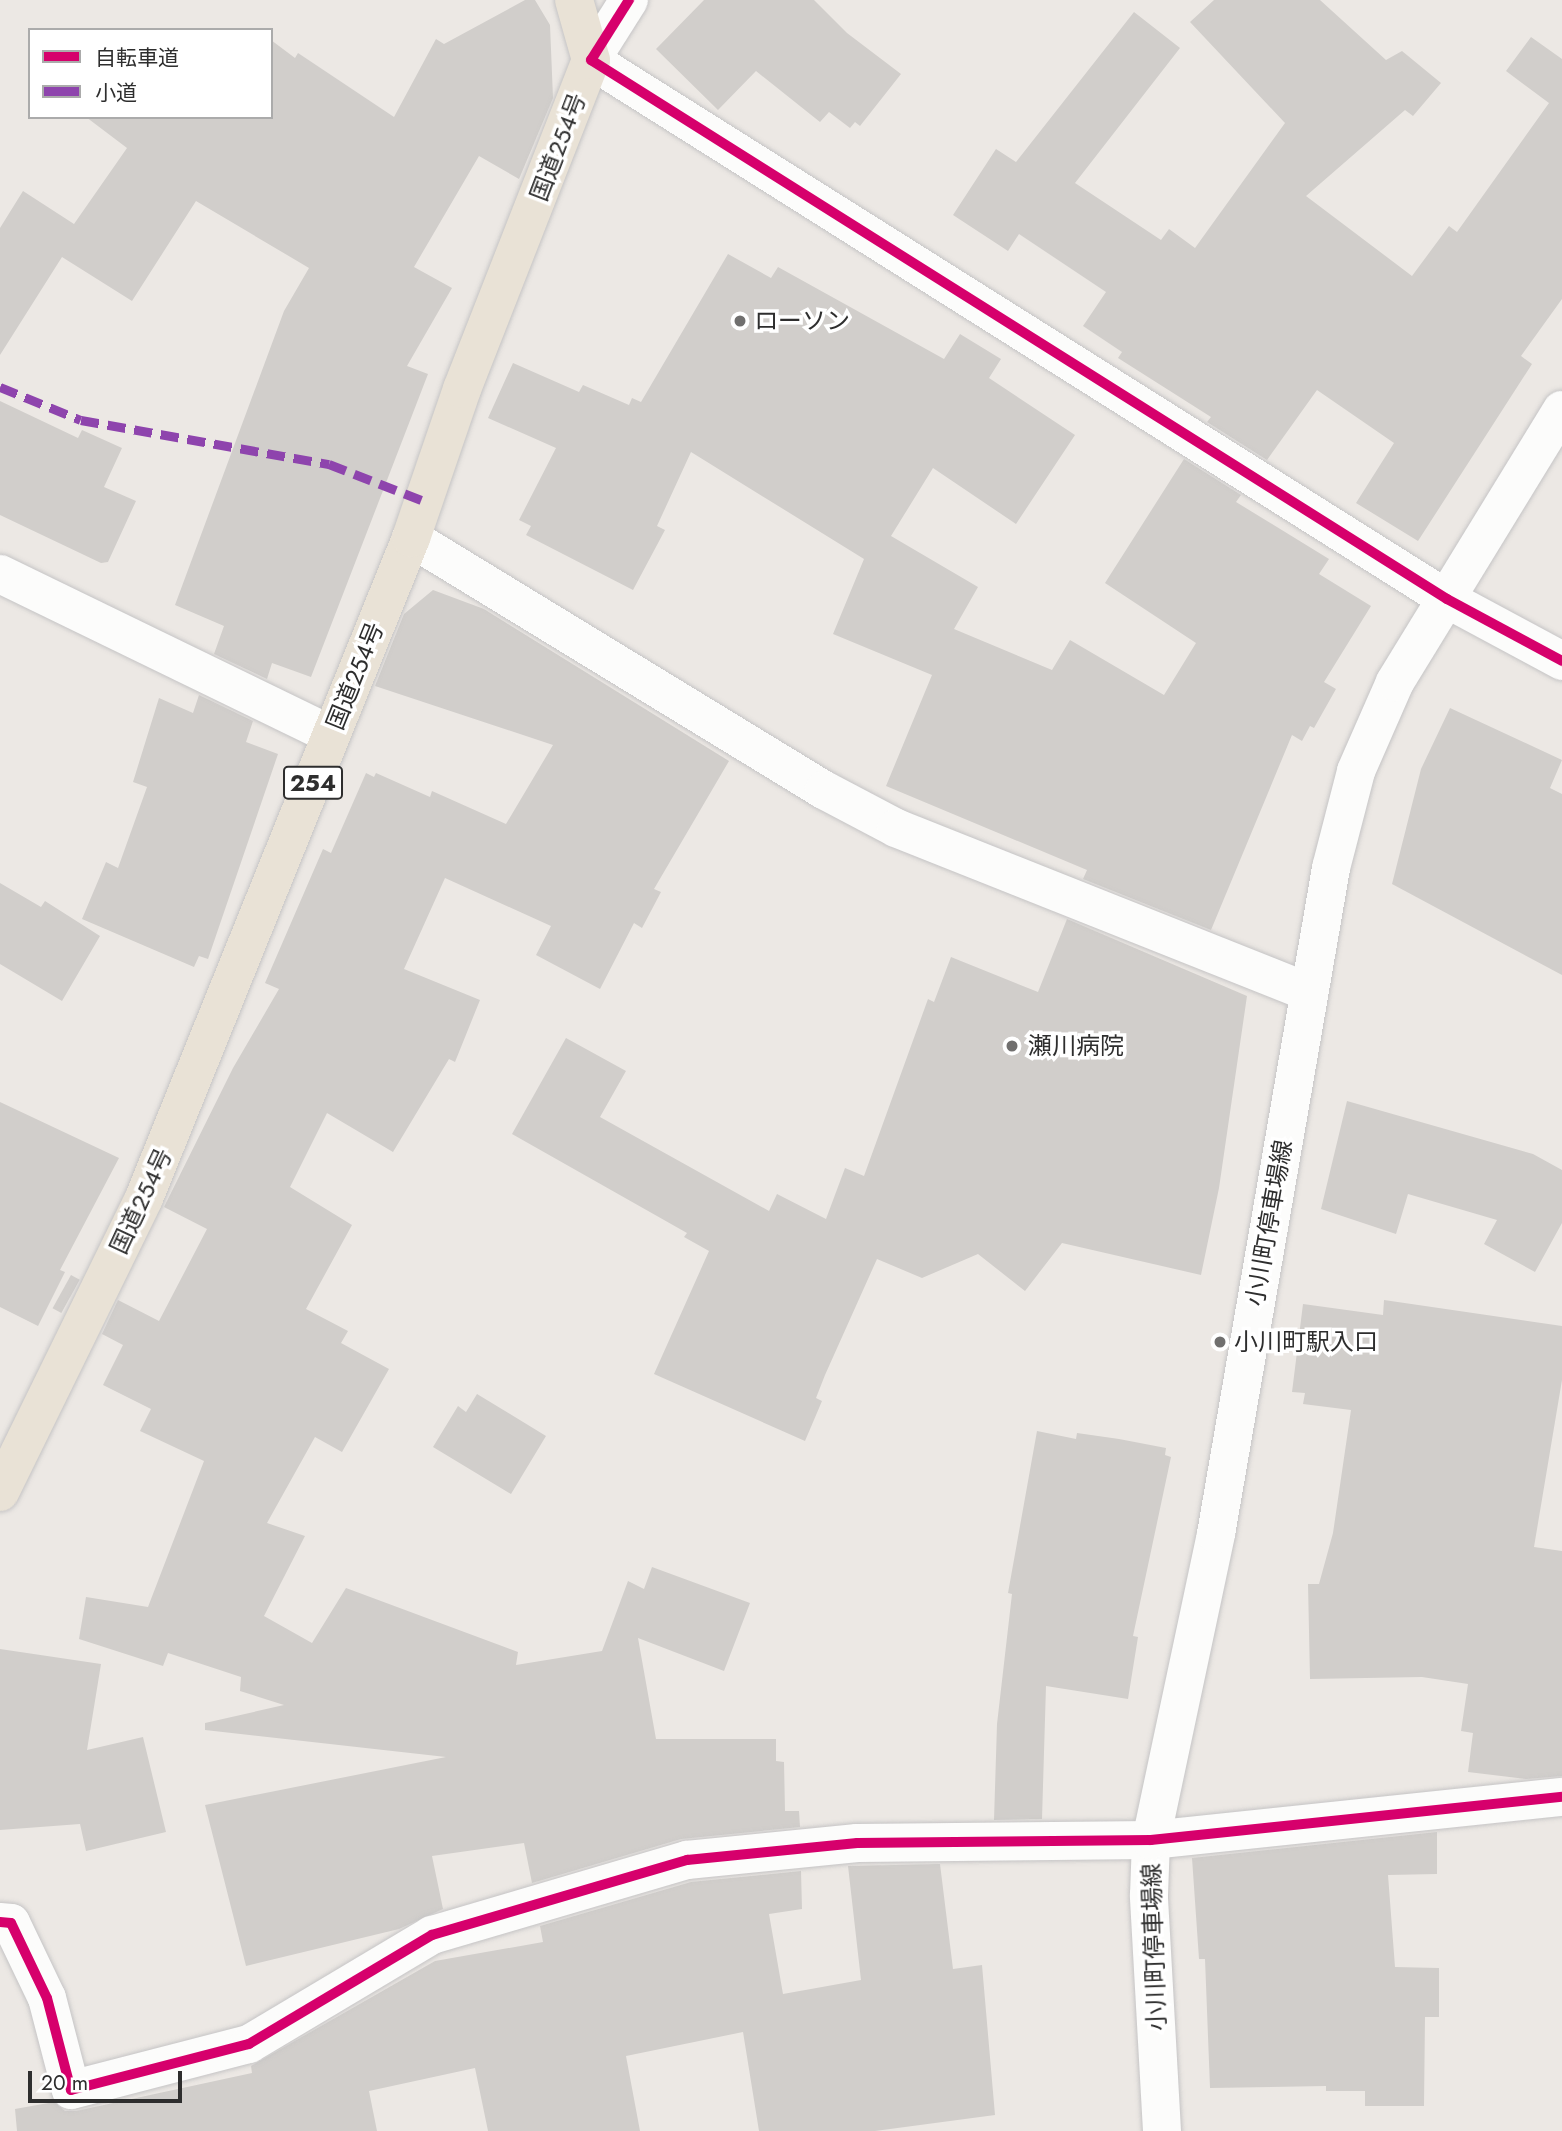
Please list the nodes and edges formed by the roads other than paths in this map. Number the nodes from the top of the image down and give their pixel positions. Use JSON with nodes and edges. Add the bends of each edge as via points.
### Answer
{"nodes":[{"id":1,"x":574,"y":0,"type":"edge"},
{"id":2,"x":629,"y":0,"type":"edge"},
{"id":3,"x":591,"y":60,"type":"junction"},
{"id":4,"x":1562,"y":410,"type":"edge"},
{"id":5,"x":411,"y":538,"type":"junction"},
{"id":6,"x":0,"y":574,"type":"edge"},
{"id":7,"x":1447,"y":599,"type":"junction"},
{"id":8,"x":1562,"y":661,"type":"edge"},
{"id":9,"x":331,"y":735,"type":"junction"},
{"id":10,"x":1309,"y":992,"type":"junction"},
{"id":11,"x":0,"y":1492,"type":"edge"},
{"id":12,"x":1562,"y":1797,"type":"edge"},
{"id":13,"x":1151,"y":1840,"type":"junction"},
{"id":14,"x":0,"y":1922,"type":"edge"},
{"id":15,"x":1161,"y":2131,"type":"edge"}],
"edges":[{"from":1,"to":3,"type":"highway"},
{"from":2,"to":3,"type":"street"},
{"from":3,"to":5,"type":"highway","name":"国道254号","number":"254","via":[[467,377]]},
{"from":3,"to":7,"type":"street"},
{"from":4,"to":7,"type":"street","name":"小川町停車場線"},
{"from":5,"to":9,"type":"highway","name":"国道254号","number":"254"},
{"from":5,"to":10,"type":"street","via":[[824,790],[896,828]]},
{"from":6,"to":9,"type":"street"},
{"from":7,"to":8,"type":"street"},
{"from":7,"to":10,"type":"street","name":"小川町停車場線","via":[[1395,682],[1356,771],[1331,868]]},
{"from":9,"to":11,"type":"highway","name":"国道254号","number":"254","via":[[238,976],[144,1198]]},
{"from":10,"to":13,"type":"street","name":"小川町停車場線","via":[[1216,1534]]},
{"from":12,"to":13,"type":"street"},
{"from":13,"to":14,"type":"street","via":[[857,1843],[687,1860],[432,1935],[249,2044],[71,2090],[47,1998],[10,1923]]},
{"from":13,"to":15,"type":"street","name":"小川町停車場線","via":[[1149,1895]]}]}
